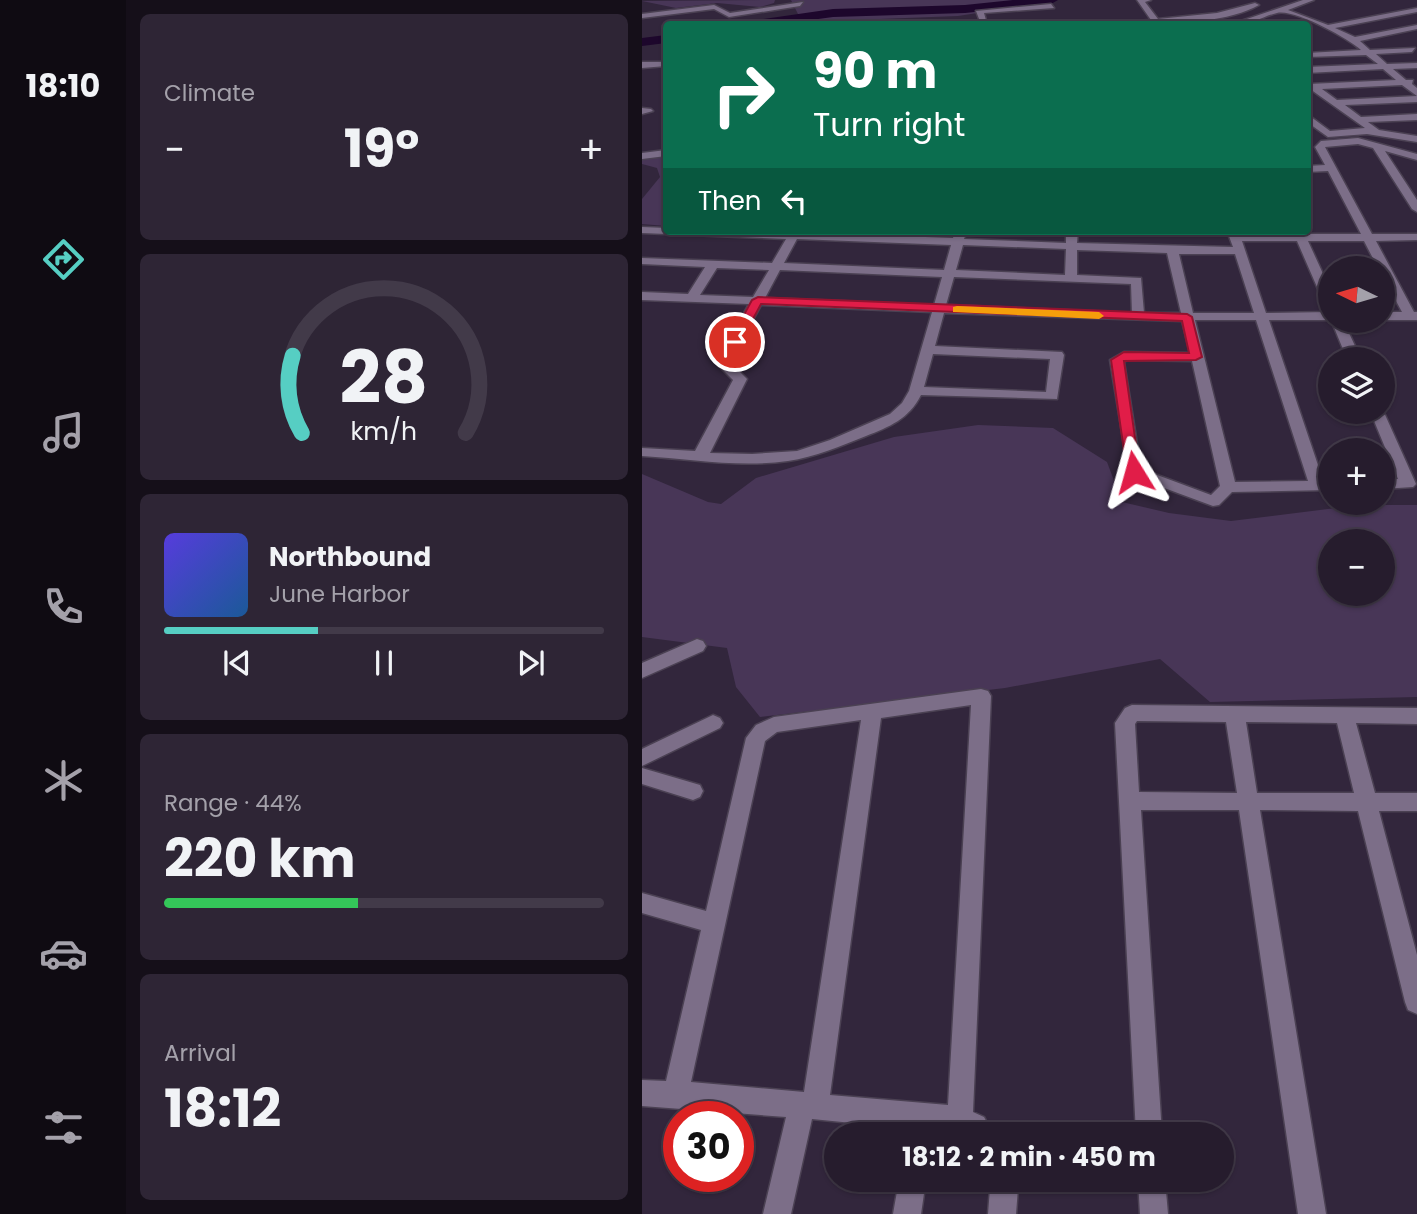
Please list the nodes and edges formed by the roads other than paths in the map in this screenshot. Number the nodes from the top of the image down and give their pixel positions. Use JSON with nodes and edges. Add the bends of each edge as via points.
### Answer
{"nodes":[{"id":1,"x":1147,"y":0,"type":"edge"},
{"id":2,"x":1241,"y":0,"type":"edge"},
{"id":3,"x":1310,"y":0,"type":"edge"},
{"id":4,"x":799,"y":2,"type":"edge"},
{"id":5,"x":1255,"y":5,"type":"junction"},
{"id":6,"x":1051,"y":6,"type":"dead end"},
{"id":7,"x":1383,"y":9,"type":"dead end"},
{"id":8,"x":1416,"y":10,"type":"edge"},
{"id":9,"x":1278,"y":11,"type":"junction"},
{"id":10,"x":1396,"y":14,"type":"junction"},
{"id":11,"x":805,"y":15,"type":"dead end"},
{"id":12,"x":642,"y":16,"type":"edge"},
{"id":13,"x":983,"y":21,"type":"edge"},
{"id":14,"x":1155,"y":21,"type":"edge"},
{"id":15,"x":1172,"y":21,"type":"edge"},
{"id":16,"x":1245,"y":21,"type":"edge"},
{"id":17,"x":1309,"y":21,"type":"edge"},
{"id":18,"x":1311,"y":22,"type":"edge"},
{"id":19,"x":1328,"y":27,"type":"junction"},
{"id":20,"x":1417,"y":27,"type":"edge"},
{"id":21,"x":1354,"y":40,"type":"junction"},
{"id":22,"x":1415,"y":50,"type":"edge"},
{"id":23,"x":1370,"y":52,"type":"junction"},
{"id":24,"x":1311,"y":55,"type":"edge"},
{"id":25,"x":663,"y":64,"type":"edge"},
{"id":26,"x":642,"y":65,"type":"edge"},
{"id":27,"x":1417,"y":65,"type":"edge"},
{"id":28,"x":1386,"y":66,"type":"junction"},
{"id":29,"x":1311,"y":70,"type":"edge"},
{"id":30,"x":1417,"y":81,"type":"edge"},
{"id":31,"x":1404,"y":82,"type":"junction"},
{"id":32,"x":1312,"y":89,"type":"edge"},
{"id":33,"x":1417,"y":96,"type":"edge"},
{"id":34,"x":1336,"y":103,"type":"junction"},
{"id":35,"x":1417,"y":117,"type":"edge"},
{"id":36,"x":1311,"y":120,"type":"edge"},
{"id":37,"x":1360,"y":120,"type":"junction"},
{"id":38,"x":1377,"y":133,"type":"junction"},
{"id":39,"x":1417,"y":139,"type":"edge"},
{"id":40,"x":1377,"y":146,"type":"junction"},
{"id":41,"x":663,"y":153,"type":"edge"},
{"id":42,"x":642,"y":156,"type":"edge"},
{"id":43,"x":1417,"y":157,"type":"edge"},
{"id":44,"x":1331,"y":168,"type":"junction"},
{"id":45,"x":1311,"y":169,"type":"edge"},
{"id":46,"x":1417,"y":209,"type":"edge"},
{"id":47,"x":642,"y":230,"type":"edge"},
{"id":48,"x":663,"y":231,"type":"edge"},
{"id":49,"x":1311,"y":234,"type":"edge"},
{"id":50,"x":768,"y":235,"type":"edge"},
{"id":51,"x":1071,"y":235,"type":"edge"},
{"id":52,"x":1289,"y":235,"type":"edge"},
{"id":53,"x":1300,"y":235,"type":"edge"},
{"id":54,"x":793,"y":236,"type":"junction"},
{"id":55,"x":959,"y":237,"type":"edge"},
{"id":56,"x":1368,"y":237,"type":"junction"},
{"id":57,"x":1417,"y":237,"type":"edge"},
{"id":58,"x":1236,"y":240,"type":"edge"},
{"id":59,"x":1071,"y":248,"type":"junction"},
{"id":60,"x":1172,"y":250,"type":"junction"},
{"id":61,"x":642,"y":261,"type":"edge"},
{"id":62,"x":713,"y":264,"type":"junction"},
{"id":63,"x":776,"y":266,"type":"junction"},
{"id":64,"x":949,"y":274,"type":"junction"},
{"id":65,"x":1318,"y":275,"type":"edge"},
{"id":66,"x":1071,"y":279,"type":"junction"},
{"id":67,"x":642,"y":296,"type":"edge"},
{"id":68,"x":692,"y":298,"type":"junction"},
{"id":69,"x":758,"y":300,"type":"junction"},
{"id":70,"x":939,"y":309,"type":"junction"},
{"id":71,"x":1318,"y":316,"type":"edge"},
{"id":72,"x":1395,"y":316,"type":"edge"},
{"id":73,"x":1413,"y":316,"type":"edge"},
{"id":74,"x":1138,"y":317,"type":"junction"},
{"id":75,"x":1187,"y":317,"type":"junction"},
{"id":76,"x":1262,"y":317,"type":"junction"},
{"id":77,"x":927,"y":350,"type":"junction"},
{"id":78,"x":1196,"y":357,"type":"junction"},
{"id":79,"x":916,"y":391,"type":"junction"},
{"id":80,"x":642,"y":452,"type":"edge"},
{"id":81,"x":1395,"y":453,"type":"edge"},
{"id":82,"x":701,"y":455,"type":"junction"},
{"id":83,"x":1318,"y":469,"type":"edge"},
{"id":84,"x":1395,"y":484,"type":"edge"},
{"id":85,"x":1318,"y":485,"type":"edge"},
{"id":86,"x":1228,"y":487,"type":"junction"},
{"id":87,"x":697,"y":646,"type":"dead end"},
{"id":88,"x":642,"y":671,"type":"edge"},
{"id":89,"x":872,"y":711,"type":"junction"},
{"id":90,"x":1235,"y":716,"type":"junction"},
{"id":91,"x":1345,"y":716,"type":"junction"},
{"id":92,"x":1417,"y":716,"type":"edge"},
{"id":93,"x":713,"y":723,"type":"dead end"},
{"id":94,"x":642,"y":758,"type":"edge"},
{"id":95,"x":642,"y":776,"type":"edge"},
{"id":96,"x":693,"y":790,"type":"dead end"},
{"id":97,"x":1129,"y":801,"type":"junction"},
{"id":98,"x":1248,"y":802,"type":"junction"},
{"id":99,"x":1366,"y":802,"type":"junction"},
{"id":100,"x":1417,"y":802,"type":"edge"},
{"id":101,"x":642,"y":903,"type":"edge"},
{"id":102,"x":712,"y":923,"type":"junction"},
{"id":103,"x":1417,"y":1002,"type":"edge"},
{"id":104,"x":676,"y":1094,"type":"junction"},
{"id":105,"x":643,"y":1097,"type":"edge"},
{"id":106,"x":809,"y":1105,"type":"junction"},
{"id":107,"x":900,"y":1122,"type":"edge"},
{"id":108,"x":970,"y":1122,"type":"edge"},
{"id":109,"x":1148,"y":1122,"type":"edge"},
{"id":110,"x":911,"y":1192,"type":"edge"},
{"id":111,"x":1004,"y":1192,"type":"edge"},
{"id":112,"x":1152,"y":1192,"type":"edge"},
{"id":113,"x":777,"y":1214,"type":"edge"},
{"id":114,"x":907,"y":1214,"type":"edge"},
{"id":115,"x":1002,"y":1214,"type":"edge"},
{"id":116,"x":1154,"y":1214,"type":"edge"},
{"id":117,"x":1312,"y":1214,"type":"edge"}],
"edges":[{"from":1,"to":14,"type":"street","via":[[1140,1]]},
{"from":2,"to":5,"type":"street"},
{"from":3,"to":9,"type":"street"},
{"from":4,"to":11,"type":"street"},
{"from":4,"to":12,"type":"street","via":[[730,15],[714,8]]},
{"from":5,"to":9,"type":"street"},
{"from":5,"to":15,"type":"street","via":[[1234,13]]},
{"from":6,"to":13,"type":"street","via":[[980,11]]},
{"from":7,"to":10,"type":"street"},
{"from":8,"to":10,"type":"street"},
{"from":9,"to":16,"type":"street"},
{"from":9,"to":17,"type":"street"},
{"from":10,"to":19,"type":"street"},
{"from":18,"to":19,"type":"street"},
{"from":19,"to":21,"type":"street"},
{"from":20,"to":21,"type":"street"},
{"from":21,"to":23,"type":"street"},
{"from":22,"to":23,"type":"street"},
{"from":23,"to":24,"type":"street"},
{"from":23,"to":28,"type":"street"},
{"from":25,"to":26,"type":"street"},
{"from":27,"to":28,"type":"street"},
{"from":28,"to":29,"type":"street"},
{"from":28,"to":31,"type":"street"},
{"from":30,"to":31,"type":"street"},
{"from":31,"to":32,"type":"street"},
{"from":31,"to":33,"type":"street"},
{"from":32,"to":34,"type":"street"},
{"from":33,"to":34,"type":"street"},
{"from":34,"to":37,"type":"street"},
{"from":35,"to":37,"type":"street"},
{"from":36,"to":38,"type":"street","via":[[1328,134]]},
{"from":37,"to":38,"type":"street"},
{"from":38,"to":39,"type":"street"},
{"from":40,"to":43,"type":"street"},
{"from":40,"to":44,"type":"street","via":[[1358,141],[1324,143],[1320,147]]},
{"from":40,"to":46,"type":"street"},
{"from":41,"to":42,"type":"street"},
{"from":44,"to":45,"type":"street"},
{"from":44,"to":56,"type":"street"},
{"from":47,"to":48,"type":"street"},
{"from":49,"to":56,"type":"street"},
{"from":50,"to":54,"type":"street"},
{"from":51,"to":59,"type":"street"},
{"from":52,"to":58,"type":"street"},
{"from":53,"to":65,"type":"street"},
{"from":54,"to":55,"type":"street"},
{"from":54,"to":63,"type":"street"},
{"from":55,"to":59,"type":"street"},
{"from":55,"to":64,"type":"street"},
{"from":56,"to":57,"type":"street"},
{"from":56,"to":73,"type":"street"},
{"from":58,"to":60,"type":"street"},
{"from":58,"to":76,"type":"street"},
{"from":59,"to":60,"type":"street"},
{"from":59,"to":66,"type":"street"},
{"from":60,"to":75,"type":"street"},
{"from":61,"to":62,"type":"street"},
{"from":62,"to":63,"type":"street"},
{"from":62,"to":68,"type":"street"},
{"from":63,"to":64,"type":"street"},
{"from":63,"to":69,"type":"street"},
{"from":64,"to":66,"type":"street"},
{"from":64,"to":70,"type":"street"},
{"from":66,"to":74,"type":"street","via":[[1137,281]]},
{"from":67,"to":68,"type":"street"},
{"from":68,"to":69,"type":"street"},
{"from":69,"to":70,"type":"street"},
{"from":69,"to":82,"type":"street","via":[[723,363],[740,379]]},
{"from":70,"to":74,"type":"street"},
{"from":70,"to":77,"type":"street"},
{"from":71,"to":76,"type":"street"},
{"from":72,"to":73,"type":"street"},
{"from":74,"to":75,"type":"street"},
{"from":75,"to":76,"type":"street"},
{"from":75,"to":78,"type":"street"},
{"from":76,"to":83,"type":"street"},
{"from":77,"to":79,"type":"street"},
{"from":77,"to":79,"type":"street","via":[[1057,355],[1052,397]]},
{"from":78,"to":86,"type":"street"},
{"from":78,"to":86,"type":"street","via":[[1124,356],[1117,360],[1134,472],[1212,501]]},
{"from":79,"to":82,"type":"street","via":[[911,404],[887,423],[810,452],[765,458]]},
{"from":80,"to":82,"type":"street"},
{"from":81,"to":84,"type":"street","via":[[1408,484]]},
{"from":85,"to":86,"type":"street"},
{"from":87,"to":88,"type":"street"},
{"from":89,"to":102,"type":"street","via":[[774,725],[756,738]]},
{"from":89,"to":106,"type":"street"},
{"from":89,"to":108,"type":"street","via":[[981,696]]},
{"from":90,"to":91,"type":"street"},
{"from":90,"to":97,"type":"street","via":[[1132,713],[1125,723]]},
{"from":90,"to":98,"type":"street"},
{"from":91,"to":92,"type":"street"},
{"from":91,"to":99,"type":"street"},
{"from":93,"to":94,"type":"street"},
{"from":95,"to":96,"type":"street"},
{"from":97,"to":98,"type":"street"},
{"from":97,"to":109,"type":"street"},
{"from":98,"to":99,"type":"street"},
{"from":98,"to":117,"type":"street"},
{"from":99,"to":100,"type":"street"},
{"from":99,"to":103,"type":"street"},
{"from":101,"to":102,"type":"street"},
{"from":102,"to":104,"type":"street"},
{"from":104,"to":105,"type":"street"},
{"from":104,"to":106,"type":"street"},
{"from":106,"to":107,"type":"street"},
{"from":106,"to":113,"type":"street"},
{"from":110,"to":114,"type":"street"},
{"from":111,"to":115,"type":"street"},
{"from":112,"to":116,"type":"street"}]}
